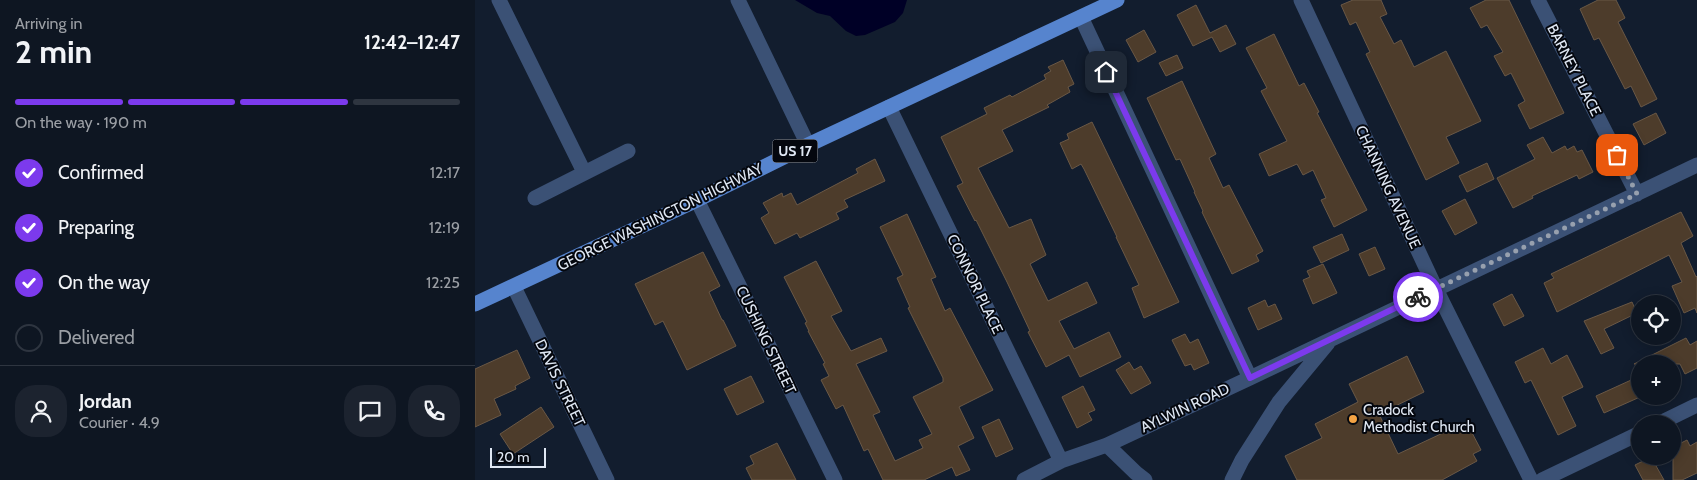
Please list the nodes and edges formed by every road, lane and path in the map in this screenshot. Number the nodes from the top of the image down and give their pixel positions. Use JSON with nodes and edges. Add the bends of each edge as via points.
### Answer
{"nodes":[{"id":1,"x":499,"y":0,"type":"edge"},
{"id":2,"x":737,"y":0,"type":"edge"},
{"id":3,"x":1117,"y":0,"type":"edge"},
{"id":4,"x":1301,"y":0,"type":"edge"},
{"id":5,"x":1538,"y":0,"type":"edge"},
{"id":6,"x":1081,"y":17,"type":"junction"},
{"id":7,"x":889,"y":107,"type":"junction"},
{"id":8,"x":808,"y":145,"type":"junction"},
{"id":9,"x":628,"y":152,"type":"dead end"},
{"id":10,"x":1697,"y":165,"type":"edge"},
{"id":11,"x":584,"y":172,"type":"junction"},
{"id":12,"x":1637,"y":194,"type":"junction"},
{"id":13,"x":535,"y":198,"type":"dead end"},
{"id":14,"x":697,"y":200,"type":"junction"},
{"id":15,"x":514,"y":287,"type":"junction"},
{"id":16,"x":1436,"y":288,"type":"junction"},
{"id":17,"x":475,"y":304,"type":"edge"},
{"id":18,"x":1330,"y":340,"type":"junction"},
{"id":19,"x":1250,"y":378,"type":"junction"},
{"id":20,"x":1697,"y":405,"type":"edge"},
{"id":21,"x":1676,"y":415,"type":"edge"},
{"id":22,"x":1631,"y":437,"type":"edge"},
{"id":23,"x":1107,"y":445,"type":"junction"},
{"id":24,"x":1061,"y":461,"type":"junction"},
{"id":25,"x":607,"y":480,"type":"edge"},
{"id":26,"x":835,"y":480,"type":"edge"},
{"id":27,"x":1024,"y":480,"type":"edge"},
{"id":28,"x":1145,"y":480,"type":"edge"},
{"id":29,"x":1232,"y":480,"type":"edge"},
{"id":30,"x":1531,"y":480,"type":"edge"},
{"id":31,"x":1542,"y":480,"type":"edge"}],
"edges":[{"from":1,"to":11,"type":"street"},
{"from":2,"to":8,"type":"street"},
{"from":3,"to":6,"type":"main road","name":"GEORGE WASHINGTON HIGHWAY","number":"US 17"},
{"from":4,"to":16,"type":"street","name":"CHANNING AVENUE"},
{"from":5,"to":12,"type":"street","name":"BARNEY PLACE"},
{"from":6,"to":7,"type":"main road","name":"GEORGE WASHINGTON HIGHWAY","number":"US 17"},
{"from":6,"to":19,"type":"street"},
{"from":7,"to":8,"type":"main road","name":"GEORGE WASHINGTON HIGHWAY","number":"US 17"},
{"from":7,"to":24,"type":"street","name":"CONNOR PLACE"},
{"from":8,"to":14,"type":"main road","name":"GEORGE WASHINGTON HIGHWAY","number":"US 17"},
{"from":9,"to":11,"type":"street"},
{"from":10,"to":12,"type":"street","name":"AYLWIN ROAD"},
{"from":11,"to":13,"type":"street"},
{"from":12,"to":16,"type":"street","name":"AYLWIN ROAD"},
{"from":14,"to":15,"type":"main road","name":"GEORGE WASHINGTON HIGHWAY","number":"US 17"},
{"from":14,"to":26,"type":"street","name":"CUSHING STREET"},
{"from":15,"to":17,"type":"main road","name":"GEORGE WASHINGTON HIGHWAY","number":"US 17"},
{"from":15,"to":25,"type":"street","name":"DAVIS STREET"},
{"from":16,"to":18,"type":"street","name":"AYLWIN ROAD"},
{"from":16,"to":30,"type":"street","name":"CHANNING AVENUE"},
{"from":18,"to":19,"type":"street","name":"AYLWIN ROAD"},
{"from":18,"to":29,"type":"street","via":[[1279,402]]},
{"from":19,"to":23,"type":"street","name":"AYLWIN ROAD"},
{"from":20,"to":21,"type":"street"},
{"from":22,"to":31,"type":"street"},
{"from":23,"to":24,"type":"street","name":"AYLWIN ROAD"},
{"from":23,"to":28,"type":"street"},
{"from":24,"to":27,"type":"street","name":"AYLWIN ROAD"}]}
